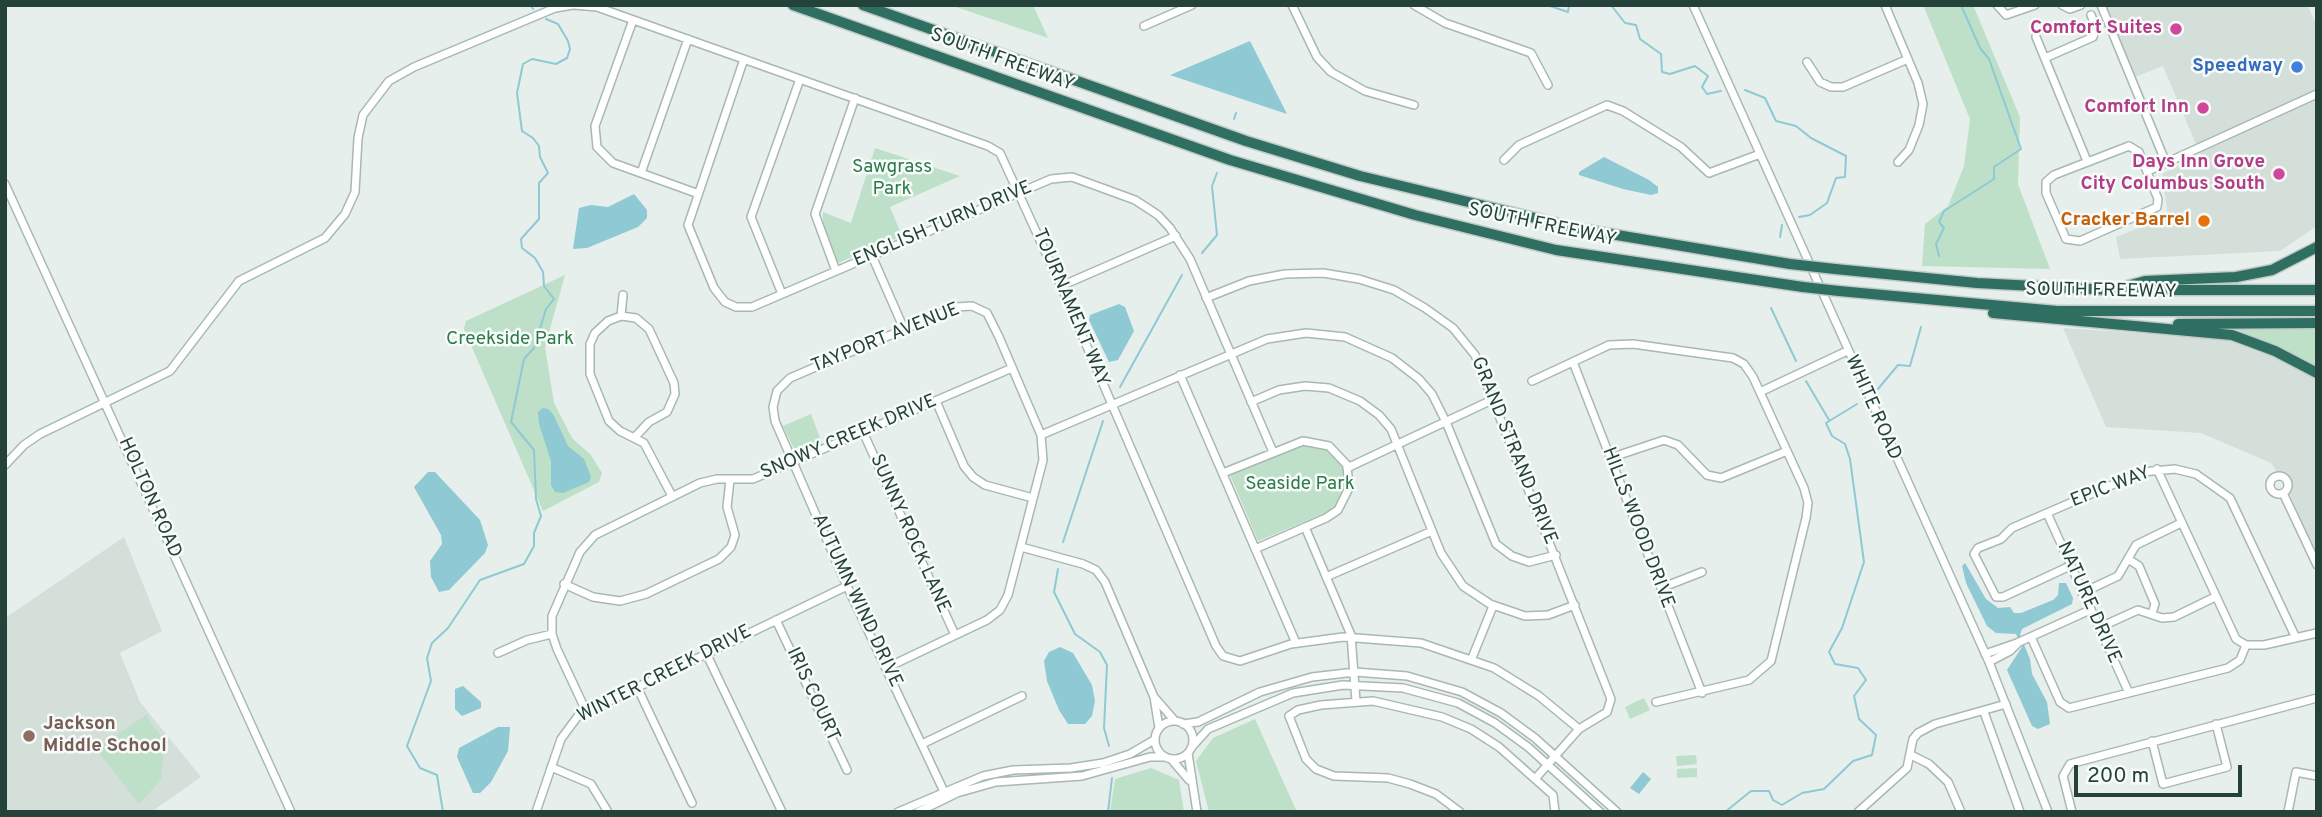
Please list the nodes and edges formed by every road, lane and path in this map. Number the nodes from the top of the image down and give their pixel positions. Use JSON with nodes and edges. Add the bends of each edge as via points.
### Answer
{"nodes":[{"id":1,"x":574,"y":5,"type":"edge"},
{"id":2,"x":793,"y":5,"type":"edge"},
{"id":3,"x":863,"y":5,"type":"edge"},
{"id":4,"x":1192,"y":5,"type":"edge"},
{"id":5,"x":1292,"y":5,"type":"edge"},
{"id":6,"x":1414,"y":5,"type":"edge"},
{"id":7,"x":1693,"y":5,"type":"edge"},
{"id":8,"x":1885,"y":5,"type":"edge"},
{"id":9,"x":1997,"y":5,"type":"edge"},
{"id":10,"x":2035,"y":5,"type":"edge"},
{"id":11,"x":2062,"y":5,"type":"edge"},
{"id":12,"x":2081,"y":5,"type":"edge"},
{"id":13,"x":2101,"y":5,"type":"edge"},
{"id":14,"x":597,"y":6,"type":"edge"},
{"id":15,"x":2091,"y":15,"type":"dead end"},
{"id":16,"x":633,"y":20,"type":"junction"},
{"id":17,"x":1144,"y":26,"type":"dead end"},
{"id":18,"x":2036,"y":37,"type":"dead end"},
{"id":19,"x":688,"y":39,"type":"junction"},
{"id":20,"x":2045,"y":58,"type":"junction"},
{"id":21,"x":744,"y":59,"type":"junction"},
{"id":22,"x":1908,"y":59,"type":"junction"},
{"id":23,"x":1807,"y":62,"type":"dead end"},
{"id":24,"x":800,"y":79,"type":"junction"},
{"id":25,"x":1548,"y":85,"type":"dead end"},
{"id":26,"x":2317,"y":94,"type":"edge"},
{"id":27,"x":855,"y":98,"type":"junction"},
{"id":28,"x":1414,"y":105,"type":"dead end"},
{"id":29,"x":1759,"y":154,"type":"junction"},
{"id":30,"x":1504,"y":160,"type":"dead end"},
{"id":31,"x":2087,"y":161,"type":"junction"},
{"id":32,"x":1898,"y":162,"type":"dead end"},
{"id":33,"x":2166,"y":163,"type":"junction"},
{"id":34,"x":2148,"y":171,"type":"junction"},
{"id":35,"x":641,"y":173,"type":"junction"},
{"id":36,"x":5,"y":184,"type":"edge"},
{"id":37,"x":1020,"y":192,"type":"junction"},
{"id":38,"x":696,"y":193,"type":"junction"},
{"id":39,"x":1176,"y":236,"type":"junction"},
{"id":40,"x":2317,"y":247,"type":"edge"},
{"id":41,"x":872,"y":256,"type":"junction"},
{"id":42,"x":836,"y":271,"type":"junction"},
{"id":43,"x":1061,"y":286,"type":"junction"},
{"id":44,"x":2111,"y":290,"type":"junction"},
{"id":45,"x":2317,"y":290,"type":"edge"},
{"id":46,"x":624,"y":295,"type":"dead end"},
{"id":47,"x":782,"y":295,"type":"junction"},
{"id":48,"x":1206,"y":298,"type":"junction"},
{"id":49,"x":1972,"y":306,"type":"junction"},
{"id":50,"x":2317,"y":311,"type":"edge"},
{"id":51,"x":621,"y":316,"type":"junction"},
{"id":52,"x":2317,"y":323,"type":"edge"},
{"id":53,"x":2133,"y":325,"type":"junction"},
{"id":54,"x":904,"y":329,"type":"junction"},
{"id":55,"x":1847,"y":351,"type":"junction"},
{"id":56,"x":1230,"y":354,"type":"junction"},
{"id":57,"x":1573,"y":362,"type":"junction"},
{"id":58,"x":1012,"y":368,"type":"junction"},
{"id":59,"x":2317,"y":373,"type":"edge"},
{"id":60,"x":1180,"y":375,"type":"junction"},
{"id":61,"x":1532,"y":381,"type":"dead end"},
{"id":62,"x":1760,"y":392,"type":"junction"},
{"id":63,"x":1494,"y":399,"type":"junction"},
{"id":64,"x":936,"y":401,"type":"junction"},
{"id":65,"x":773,"y":402,"type":"joint"},
{"id":66,"x":1251,"y":402,"type":"junction"},
{"id":67,"x":106,"y":403,"type":"junction"},
{"id":68,"x":1112,"y":404,"type":"junction"},
{"id":69,"x":1446,"y":422,"type":"junction"},
{"id":70,"x":863,"y":432,"type":"junction"},
{"id":71,"x":1041,"y":435,"type":"junction"},
{"id":72,"x":634,"y":438,"type":"junction"},
{"id":73,"x":1398,"y":444,"type":"junction"},
{"id":74,"x":1787,"y":451,"type":"junction"},
{"id":75,"x":1273,"y":452,"type":"junction"},
{"id":76,"x":1610,"y":458,"type":"junction"},
{"id":77,"x":793,"y":462,"type":"junction"},
{"id":78,"x":5,"y":465,"type":"edge"},
{"id":79,"x":1348,"y":468,"type":"junction"},
{"id":80,"x":2157,"y":470,"type":"junction"},
{"id":81,"x":1223,"y":474,"type":"junction"},
{"id":82,"x":730,"y":480,"type":"junction"},
{"id":83,"x":2283,"y":493,"type":"dead end"},
{"id":84,"x":672,"y":496,"type":"junction"},
{"id":85,"x":1033,"y":498,"type":"junction"},
{"id":86,"x":2047,"y":513,"type":"junction"},
{"id":87,"x":2181,"y":523,"type":"junction"},
{"id":88,"x":1305,"y":527,"type":"junction"},
{"id":89,"x":1432,"y":531,"type":"junction"},
{"id":90,"x":1021,"y":547,"type":"junction"},
{"id":91,"x":1255,"y":549,"type":"junction"},
{"id":92,"x":1556,"y":555,"type":"junction"},
{"id":93,"x":2128,"y":559,"type":"junction"},
{"id":94,"x":2317,"y":565,"type":"edge"},
{"id":95,"x":2070,"y":566,"type":"junction"},
{"id":96,"x":1702,"y":572,"type":"dead end"},
{"id":97,"x":1326,"y":577,"type":"junction"},
{"id":98,"x":564,"y":584,"type":"junction"},
{"id":99,"x":847,"y":586,"type":"junction"},
{"id":100,"x":1661,"y":588,"type":"junction"},
{"id":101,"x":2082,"y":593,"type":"junction"},
{"id":102,"x":2215,"y":597,"type":"junction"},
{"id":103,"x":1575,"y":605,"type":"junction"},
{"id":104,"x":1493,"y":606,"type":"junction"},
{"id":105,"x":2090,"y":610,"type":"junction"},
{"id":106,"x":2152,"y":613,"type":"junction"},
{"id":107,"x":776,"y":620,"type":"junction"},
{"id":108,"x":2098,"y":628,"type":"junction"},
{"id":109,"x":2315,"y":631,"type":"edge"},
{"id":110,"x":552,"y":634,"type":"junction"},
{"id":111,"x":955,"y":635,"type":"junction"},
{"id":112,"x":2295,"y":636,"type":"junction"},
{"id":113,"x":1352,"y":637,"type":"junction"},
{"id":114,"x":2028,"y":638,"type":"junction"},
{"id":115,"x":1296,"y":643,"type":"junction"},
{"id":116,"x":2017,"y":643,"type":"junction"},
{"id":117,"x":2246,"y":645,"type":"junction"},
{"id":118,"x":498,"y":653,"type":"dead end"},
{"id":119,"x":706,"y":653,"type":"junction"},
{"id":120,"x":1985,"y":654,"type":"junction"},
{"id":121,"x":1472,"y":658,"type":"junction"},
{"id":122,"x":1989,"y":662,"type":"junction"},
{"id":123,"x":886,"y":668,"type":"junction"},
{"id":124,"x":1354,"y":673,"type":"junction"},
{"id":125,"x":1355,"y":685,"type":"junction"},
{"id":126,"x":637,"y":687,"type":"junction"},
{"id":127,"x":1702,"y":693,"type":"junction"},
{"id":128,"x":2129,"y":693,"type":"junction"},
{"id":129,"x":1022,"y":696,"type":"dead end"},
{"id":130,"x":1154,"y":697,"type":"junction"},
{"id":131,"x":2317,"y":698,"type":"edge"},
{"id":132,"x":1356,"y":701,"type":"junction"},
{"id":133,"x":1656,"y":702,"type":"dead end"},
{"id":134,"x":2006,"y":704,"type":"junction"},
{"id":135,"x":586,"y":711,"type":"junction"},
{"id":136,"x":1984,"y":712,"type":"junction"},
{"id":137,"x":1179,"y":723,"type":"junction"},
{"id":138,"x":2216,"y":724,"type":"junction"},
{"id":139,"x":1158,"y":728,"type":"junction"},
{"id":140,"x":1579,"y":729,"type":"junction"},
{"id":141,"x":1154,"y":740,"type":"junction"},
{"id":142,"x":2152,"y":741,"type":"junction"},
{"id":143,"x":922,"y":744,"type":"junction"},
{"id":144,"x":1190,"y":750,"type":"junction"},
{"id":145,"x":1911,"y":755,"type":"junction"},
{"id":146,"x":1555,"y":757,"type":"junction"},
{"id":147,"x":1168,"y":758,"type":"junction"},
{"id":148,"x":1547,"y":765,"type":"junction"},
{"id":149,"x":551,"y":767,"type":"junction"},
{"id":150,"x":847,"y":770,"type":"dead end"},
{"id":151,"x":2317,"y":776,"type":"edge"},
{"id":152,"x":1535,"y":779,"type":"junction"},
{"id":153,"x":1191,"y":784,"type":"junction"},
{"id":154,"x":945,"y":794,"type":"junction"},
{"id":155,"x":692,"y":803,"type":"dead end"},
{"id":156,"x":1868,"y":809,"type":"edge"},
{"id":157,"x":291,"y":812,"type":"edge"},
{"id":158,"x":536,"y":812,"type":"edge"},
{"id":159,"x":608,"y":812,"type":"edge"},
{"id":160,"x":782,"y":812,"type":"edge"},
{"id":161,"x":898,"y":812,"type":"edge"},
{"id":162,"x":918,"y":812,"type":"edge"},
{"id":163,"x":1197,"y":812,"type":"edge"},
{"id":164,"x":1460,"y":812,"type":"edge"},
{"id":165,"x":1555,"y":812,"type":"edge"},
{"id":166,"x":1600,"y":812,"type":"edge"},
{"id":167,"x":1617,"y":812,"type":"edge"},
{"id":168,"x":1858,"y":812,"type":"edge"},
{"id":169,"x":1961,"y":812,"type":"edge"},
{"id":170,"x":2020,"y":812,"type":"edge"},
{"id":171,"x":2048,"y":812,"type":"edge"},
{"id":172,"x":2072,"y":812,"type":"edge"},
{"id":173,"x":2288,"y":812,"type":"edge"}],
"edges":[{"from":1,"to":14,"type":"street","name":"TOURNAMENT WAY"},
{"from":1,"to":67,"type":"street","via":[[555,8],[389,81],[363,115],[355,192],[339,223],[312,247],[239,281],[176,365]]},
{"from":2,"to":49,"type":"highway","name":"SOUTH FREEWAY","bridge":true,"via":[[1230,160],[1415,215],[1556,250],[1803,287]]},
{"from":3,"to":44,"type":"highway","name":"SOUTH FREEWAY","bridge":true,"via":[[1246,141],[1360,176],[1581,229],[1790,264],[1965,282]]},
{"from":4,"to":17,"type":"street"},
{"from":5,"to":28,"type":"street","via":[[1317,57],[1331,72],[1365,91]]},
{"from":6,"to":25,"type":"street","via":[[1445,23],[1531,53]]},
{"from":7,"to":29,"type":"street","name":"WHITE ROAD"},
{"from":8,"to":22,"type":"street"},
{"from":9,"to":10,"type":"street","via":[[2006,15]]},
{"from":11,"to":12,"type":"street","via":[[2070,9]]},
{"from":13,"to":33,"type":"street"},
{"from":14,"to":16,"type":"street","name":"TOURNAMENT WAY"},
{"from":15,"to":20,"type":"street","via":[[2093,37]]},
{"from":16,"to":19,"type":"street","name":"TOURNAMENT WAY"},
{"from":16,"to":35,"type":"street","via":[[594,138],[607,160]]},
{"from":18,"to":20,"type":"street"},
{"from":19,"to":21,"type":"street","name":"TOURNAMENT WAY"},
{"from":19,"to":35,"type":"street"},
{"from":20,"to":31,"type":"street"},
{"from":21,"to":24,"type":"street","name":"TOURNAMENT WAY"},
{"from":21,"to":38,"type":"street","name":"ENGLISH TURN DRIVE"},
{"from":22,"to":23,"type":"street","via":[[1843,87],[1820,82]]},
{"from":22,"to":32,"type":"street","via":[[1922,94],[1922,116],[1909,150]]},
{"from":24,"to":27,"type":"street","name":"TOURNAMENT WAY"},
{"from":24,"to":47,"type":"street","via":[[751,217]]},
{"from":26,"to":33,"type":"street"},
{"from":27,"to":37,"type":"street","name":"TOURNAMENT WAY","via":[[995,149],[1005,159]]},
{"from":27,"to":42,"type":"street","via":[[815,215]]},
{"from":29,"to":30,"type":"street","via":[[1709,173],[1681,147],[1607,105],[1519,145]]},
{"from":29,"to":55,"type":"street","name":"WHITE ROAD"},
{"from":31,"to":34,"type":"street","via":[[2135,147]]},
{"from":31,"to":34,"type":"street","via":[[2046,182],[2046,193],[2070,242],[2080,242],[2157,207]]},
{"from":33,"to":34,"type":"street"},
{"from":35,"to":38,"type":"street"},
{"from":36,"to":67,"type":"street","name":"HOLTON ROAD"},
{"from":37,"to":39,"type":"street","name":"ENGLISH TURN DRIVE","via":[[1054,178],[1072,177],[1144,205]]},
{"from":37,"to":41,"type":"street","name":"ENGLISH TURN DRIVE"},
{"from":37,"to":43,"type":"street","name":"TOURNAMENT WAY"},
{"from":38,"to":47,"type":"street","name":"ENGLISH TURN DRIVE","via":[[688,228],[717,294],[731,306],[742,308]]},
{"from":39,"to":43,"type":"street"},
{"from":39,"to":48,"type":"street","name":"ENGLISH TURN DRIVE"},
{"from":40,"to":44,"type":"highway","via":[[2272,270],[2145,281]]},
{"from":41,"to":42,"type":"street","name":"ENGLISH TURN DRIVE"},
{"from":41,"to":54,"type":"street"},
{"from":42,"to":47,"type":"street","name":"ENGLISH TURN DRIVE"},
{"from":43,"to":68,"type":"street","name":"TOURNAMENT WAY"},
{"from":44,"to":45,"type":"highway","name":"SOUTH FREEWAY"},
{"from":46,"to":51,"type":"street"},
{"from":48,"to":56,"type":"street","name":"ENGLISH TURN DRIVE"},
{"from":48,"to":63,"type":"street","name":"GRAND STRAND DRIVE","via":[[1249,281],[1304,272],[1377,284],[1425,308],[1462,337]]},
{"from":49,"to":50,"type":"highway","name":"SOUTH FREEWAY","via":[[2057,311]]},
{"from":49,"to":53,"type":"highway","via":[[1987,313]]},
{"from":51,"to":72,"type":"street","via":[[595,333],[590,344],[590,374],[609,421]]},
{"from":51,"to":72,"type":"street","via":[[636,318],[649,329],[674,383],[675,394],[667,412],[639,429]]},
{"from":52,"to":53,"type":"highway"},
{"from":53,"to":59,"type":"highway","via":[[2232,335]]},
{"from":54,"to":58,"type":"street","name":"TAYPORT AVENUE","via":[[956,307],[981,309],[991,320]]},
{"from":54,"to":65,"type":"street","name":"TAYPORT AVENUE","via":[[790,378],[779,387]]},
{"from":55,"to":62,"type":"street"},
{"from":55,"to":120,"type":"street","name":"WHITE ROAD"},
{"from":56,"to":60,"type":"street"},
{"from":56,"to":66,"type":"street","name":"ENGLISH TURN DRIVE"},
{"from":56,"to":69,"type":"street","via":[[1293,334],[1345,337],[1412,373],[1432,394]]},
{"from":57,"to":61,"type":"street"},
{"from":57,"to":62,"type":"street","via":[[1609,345],[1633,344],[1726,356],[1748,369]]},
{"from":57,"to":76,"type":"street","name":"HILLS WOOD DRIVE"},
{"from":58,"to":64,"type":"street","name":"SNOWY CREEK DRIVE"},
{"from":58,"to":71,"type":"street","name":"TAYPORT AVENUE"},
{"from":60,"to":68,"type":"street"},
{"from":60,"to":81,"type":"street"},
{"from":62,"to":74,"type":"street"},
{"from":63,"to":69,"type":"street"},
{"from":63,"to":92,"type":"street","name":"GRAND STRAND DRIVE"},
{"from":64,"to":70,"type":"street","name":"SNOWY CREEK DRIVE"},
{"from":64,"to":85,"type":"street","via":[[973,477],[985,485]]},
{"from":65,"to":77,"type":"street","name":"AUTUMN WIND DRIVE","via":[[775,421]]},
{"from":66,"to":73,"type":"street","via":[[1296,387],[1329,388],[1379,415]]},
{"from":66,"to":75,"type":"street","name":"ENGLISH TURN DRIVE"},
{"from":67,"to":78,"type":"street","via":[[40,434]]},
{"from":67,"to":157,"type":"street","name":"HOLTON ROAD"},
{"from":68,"to":71,"type":"street"},
{"from":68,"to":115,"type":"street","name":"TOURNAMENT WAY","via":[[1218,650],[1231,660],[1244,660]]},
{"from":69,"to":73,"type":"street"},
{"from":69,"to":92,"type":"street","via":[[1496,544],[1529,562]]},
{"from":70,"to":77,"type":"street","name":"SNOWY CREEK DRIVE"},
{"from":70,"to":111,"type":"street","name":"SUNNY ROCK LANE"},
{"from":71,"to":85,"type":"street","name":"TAYPORT AVENUE","via":[[1043,460]]},
{"from":72,"to":84,"type":"street","via":[[651,451]]},
{"from":73,"to":79,"type":"street"},
{"from":73,"to":89,"type":"street"},
{"from":74,"to":76,"type":"street","via":[[1721,478],[1707,475],[1678,445],[1664,440]]},
{"from":74,"to":127,"type":"street","via":[[1808,503],[1774,653],[1762,672],[1749,680]]},
{"from":75,"to":79,"type":"street","via":[[1303,441],[1320,442],[1338,452]]},
{"from":75,"to":81,"type":"street"},
{"from":76,"to":100,"type":"street","name":"HILLS WOOD DRIVE"},
{"from":77,"to":82,"type":"street","name":"SNOWY CREEK DRIVE","via":[[753,479]]},
{"from":77,"to":99,"type":"street","name":"AUTUMN WIND DRIVE"},
{"from":79,"to":88,"type":"street","via":[[1349,488],[1342,505]]},
{"from":80,"to":86,"type":"street","name":"EPIC WAY","via":[[2142,472]]},
{"from":80,"to":87,"type":"street"},
{"from":80,"to":112,"type":"street","name":"EPIC WAY","via":[[2196,474],[2230,498]]},
{"from":81,"to":91,"type":"street"},
{"from":82,"to":84,"type":"street","name":"SNOWY CREEK DRIVE","via":[[700,483]]},
{"from":82,"to":98,"type":"street","via":[[727,508],[735,535],[732,547],[719,559],[646,594],[620,601],[593,597]]},
{"from":83,"to":94,"type":"street"},
{"from":84,"to":98,"type":"street","name":"SNOWY CREEK DRIVE","via":[[595,535],[580,552]]},
{"from":85,"to":90,"type":"street","name":"TAYPORT AVENUE"},
{"from":86,"to":95,"type":"street","name":"NATURE DRIVE"},
{"from":86,"to":95,"type":"street","name":"EPIC WAY","via":[[1978,548],[1979,565],[1996,597]]},
{"from":87,"to":93,"type":"street","via":[[2136,545]]},
{"from":87,"to":102,"type":"street"},
{"from":88,"to":91,"type":"street"},
{"from":88,"to":97,"type":"street"},
{"from":89,"to":97,"type":"street"},
{"from":89,"to":104,"type":"street","via":[[1457,580]]},
{"from":90,"to":111,"type":"street","name":"TAYPORT AVENUE","via":[[1000,610]]},
{"from":90,"to":130,"type":"street","via":[[1096,570]]},
{"from":91,"to":115,"type":"street"},
{"from":92,"to":103,"type":"street","name":"GRAND STRAND DRIVE"},
{"from":93,"to":101,"type":"street","via":[[2118,576]]},
{"from":93,"to":106,"type":"street","via":[[2139,566],[2155,604]]},
{"from":95,"to":101,"type":"street","name":"NATURE DRIVE"},
{"from":96,"to":100,"type":"street"},
{"from":97,"to":113,"type":"street"},
{"from":98,"to":110,"type":"street","name":"SNOWY CREEK DRIVE","via":[[552,616]]},
{"from":99,"to":107,"type":"street","name":"WINTER CREEK DRIVE"},
{"from":99,"to":123,"type":"street","name":"AUTUMN WIND DRIVE"},
{"from":100,"to":127,"type":"street","name":"HILLS WOOD DRIVE"},
{"from":101,"to":105,"type":"street","name":"NATURE DRIVE"},
{"from":102,"to":106,"type":"street","via":[[2174,617]]},
{"from":102,"to":117,"type":"street","via":[[2231,634]]},
{"from":103,"to":104,"type":"street","via":[[1530,617]]},
{"from":103,"to":140,"type":"street","name":"GRAND STRAND DRIVE","via":[[1610,693],[1609,708]]},
{"from":104,"to":121,"type":"street"},
{"from":105,"to":108,"type":"street","name":"NATURE DRIVE"},
{"from":105,"to":114,"type":"street"},
{"from":106,"to":108,"type":"street","via":[[2132,611]]},
{"from":107,"to":119,"type":"street","name":"WINTER CREEK DRIVE"},
{"from":107,"to":150,"type":"street","name":"IRIS COURT"},
{"from":108,"to":128,"type":"street","name":"NATURE DRIVE"},
{"from":109,"to":112,"type":"street"},
{"from":110,"to":118,"type":"street"},
{"from":110,"to":135,"type":"street"},
{"from":111,"to":123,"type":"street","name":"TAYPORT AVENUE"},
{"from":112,"to":117,"type":"street"},
{"from":113,"to":115,"type":"street"},
{"from":113,"to":121,"type":"street","via":[[1421,643]]},
{"from":113,"to":124,"type":"street"},
{"from":114,"to":116,"type":"street"},
{"from":114,"to":128,"type":"street","via":[[2066,707]]},
{"from":116,"to":120,"type":"street"},
{"from":116,"to":122,"type":"street"},
{"from":117,"to":128,"type":"street","via":[[2240,660],[2228,668]]},
{"from":119,"to":126,"type":"street","name":"WINTER CREEK DRIVE"},
{"from":119,"to":160,"type":"street"},
{"from":120,"to":122,"type":"street","name":"WHITE ROAD"},
{"from":121,"to":140,"type":"street","via":[[1518,681]]},
{"from":122,"to":134,"type":"street","name":"WHITE ROAD"},
{"from":123,"to":143,"type":"street","name":"AUTUMN WIND DRIVE"},
{"from":124,"to":125,"type":"street"},
{"from":124,"to":137,"type":"street","via":[[1290,682],[1198,722]]},
{"from":124,"to":146,"type":"street","via":[[1407,676],[1462,692],[1510,719]]},
{"from":125,"to":132,"type":"street"},
{"from":125,"to":144,"type":"street","via":[[1316,688],[1273,700],[1208,729]]},
{"from":125,"to":148,"type":"street","via":[[1404,688],[1458,703],[1504,729]]},
{"from":126,"to":135,"type":"street","name":"WINTER CREEK DRIVE"},
{"from":126,"to":155,"type":"street"},
{"from":127,"to":133,"type":"street"},
{"from":129,"to":143,"type":"street"},
{"from":130,"to":137,"type":"street"},
{"from":130,"to":139,"type":"street"},
{"from":131,"to":138,"type":"street"},
{"from":132,"to":152,"type":"street","via":[[1411,707],[1471,729]]},
{"from":132,"to":164,"type":"street","via":[[1298,710],[1289,716],[1311,765],[1334,776],[1388,778],[1410,784],[1436,794]]},
{"from":134,"to":136,"type":"street"},
{"from":134,"to":171,"type":"street","name":"WHITE ROAD"},
{"from":135,"to":149,"type":"street","name":"WINTER CREEK DRIVE","via":[[566,729]]},
{"from":136,"to":145,"type":"street","via":[[1926,728],[1913,740]]},
{"from":136,"to":170,"type":"street"},
{"from":137,"to":139,"type":"street"},
{"from":137,"to":144,"type":"street","via":[[1192,736]]},
{"from":138,"to":142,"type":"street"},
{"from":138,"to":142,"type":"street","via":[[2227,767],[2163,785]]},
{"from":139,"to":141,"type":"street"},
{"from":140,"to":146,"type":"street"},
{"from":141,"to":147,"type":"street"},
{"from":141,"to":154,"type":"street","via":[[1103,763],[1003,772]]},
{"from":142,"to":172,"type":"street","via":[[2070,764],[2064,786]]},
{"from":143,"to":154,"type":"street","name":"AUTUMN WIND DRIVE"},
{"from":144,"to":147,"type":"street"},
{"from":144,"to":153,"type":"street"},
{"from":145,"to":156,"type":"street","via":[[1907,768]]},
{"from":145,"to":169,"type":"street","via":[[1948,782]]},
{"from":146,"to":148,"type":"street"},
{"from":146,"to":167,"type":"street"},
{"from":147,"to":153,"type":"street"},
{"from":147,"to":154,"type":"street","via":[[1150,757],[1083,776],[996,782]]},
{"from":148,"to":152,"type":"street"},
{"from":148,"to":166,"type":"street"},
{"from":149,"to":158,"type":"street","name":"WINTER CREEK DRIVE"},
{"from":149,"to":159,"type":"street","via":[[592,784]]},
{"from":151,"to":173,"type":"street","via":[[2296,772]]},
{"from":152,"to":165,"type":"street","via":[[1553,795]]},
{"from":153,"to":163,"type":"street"},
{"from":154,"to":161,"type":"street"},
{"from":154,"to":162,"type":"street"},
{"from":156,"to":168,"type":"street"}]}
